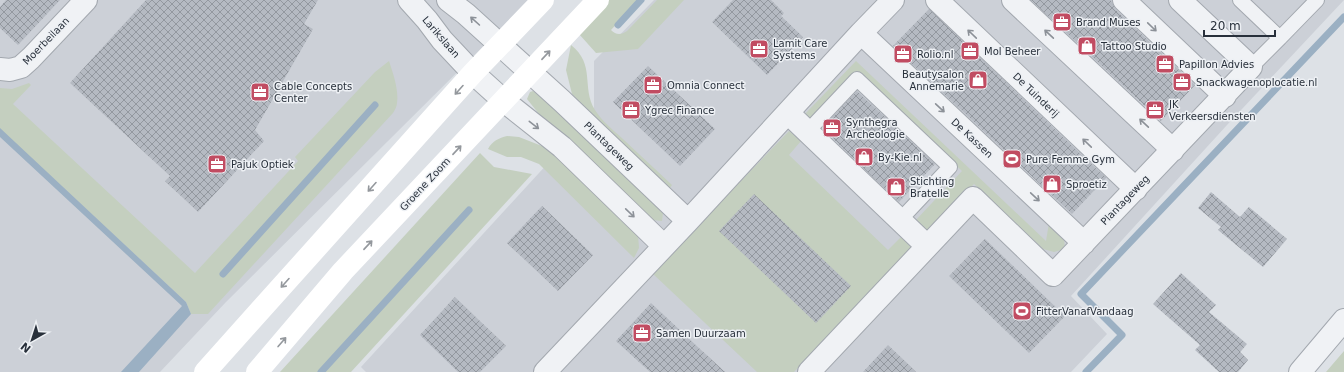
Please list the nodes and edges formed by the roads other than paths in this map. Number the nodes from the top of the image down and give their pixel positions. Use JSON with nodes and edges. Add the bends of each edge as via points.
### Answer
{"nodes":[{"id":1,"x":86,"y":0,"type":"edge"},
{"id":2,"x":409,"y":0,"type":"edge"},
{"id":3,"x":448,"y":0,"type":"edge"},
{"id":4,"x":543,"y":0,"type":"edge"},
{"id":5,"x":598,"y":0,"type":"edge"},
{"id":6,"x":893,"y":0,"type":"edge"},
{"id":7,"x":937,"y":0,"type":"edge"},
{"id":8,"x":1013,"y":0,"type":"edge"},
{"id":9,"x":1124,"y":0,"type":"edge"},
{"id":10,"x":1180,"y":0,"type":"edge"},
{"id":11,"x":1240,"y":0,"type":"edge"},
{"id":12,"x":1317,"y":0,"type":"edge"},
{"id":13,"x":861,"y":33,"type":"junction"},
{"id":14,"x":1280,"y":38,"type":"junction"},
{"id":15,"x":500,"y":45,"type":"junction"},
{"id":16,"x":1251,"y":67,"type":"junction"},
{"id":17,"x":0,"y":69,"type":"edge"},
{"id":18,"x":530,"y":72,"type":"junction"},
{"id":19,"x":473,"y":74,"type":"junction"},
{"id":20,"x":1225,"y":96,"type":"junction"},
{"id":21,"x":504,"y":100,"type":"junction"},
{"id":22,"x":788,"y":113,"type":"junction"},
{"id":23,"x":807,"y":132,"type":"junction"},
{"id":24,"x":1173,"y":150,"type":"junction"},
{"id":25,"x":1136,"y":189,"type":"junction"},
{"id":26,"x":900,"y":220,"type":"junction"},
{"id":27,"x":688,"y":221,"type":"junction"},
{"id":28,"x":1084,"y":243,"type":"junction"},
{"id":29,"x":664,"y":246,"type":"junction"},
{"id":30,"x":927,"y":246,"type":"junction"},
{"id":31,"x":1344,"y":320,"type":"edge"},
{"id":32,"x":205,"y":372,"type":"edge"},
{"id":33,"x":257,"y":372,"type":"edge"},
{"id":34,"x":545,"y":372,"type":"edge"},
{"id":35,"x":809,"y":372,"type":"edge"},
{"id":36,"x":1300,"y":372,"type":"edge"}],
"edges":[{"from":1,"to":17,"type":"street","name":"Moerbeilaan","via":[[21,67]]},
{"from":2,"to":19,"type":"street","name":"Larikslaan"},
{"from":15,"to":3,"type":"street","one_way":true},
{"from":4,"to":15,"type":"main road"},
{"from":18,"to":5,"type":"main road","name":"Groene Zoom","one_way":true},
{"from":6,"to":13,"type":"street"},
{"from":25,"to":7,"type":"street","name":"De Tuinderij","one_way":true},
{"from":24,"to":8,"type":"street","one_way":true},
{"from":9,"to":20,"type":"street","one_way":true},
{"from":10,"to":16,"type":"street"},
{"from":11,"to":14,"type":"lane"},
{"from":12,"to":14,"type":"lane"},
{"from":13,"to":22,"type":"street"},
{"from":13,"to":28,"type":"street","name":"De Kassen","one_way":true},
{"from":14,"to":16,"type":"lane"},
{"from":15,"to":18,"type":"street","name":"Plantageweg"},
{"from":15,"to":19,"type":"main road"},
{"from":16,"to":20,"type":"street","name":"Plantageweg"},
{"from":18,"to":21,"type":"main road","name":"Groene Zoom"},
{"from":18,"to":27,"type":"street","name":"Plantageweg"},
{"from":19,"to":21,"type":"street","name":"Larikslaan"},
{"from":19,"to":32,"type":"main road","one_way":true},
{"from":20,"to":24,"type":"street","name":"Plantageweg"},
{"from":21,"to":29,"type":"street","one_way":true,"via":[[562,147]]},
{"from":33,"to":21,"type":"main road","name":"Groene Zoom","one_way":true,"via":[[343,271]]},
{"from":22,"to":23,"type":"street"},
{"from":22,"to":27,"type":"street"},
{"from":23,"to":26,"type":"street"},
{"from":23,"to":26,"type":"lane","via":[[857,79],[950,167]]},
{"from":24,"to":25,"type":"street","name":"Plantageweg"},
{"from":25,"to":28,"type":"street","name":"Plantageweg"},
{"from":26,"to":30,"type":"street"},
{"from":27,"to":29,"type":"street"},
{"from":28,"to":30,"type":"street","name":"Plantageweg","via":[[1053,275],[973,198]]},
{"from":29,"to":34,"type":"street"},
{"from":30,"to":35,"type":"street","name":"Plantageweg"},
{"from":31,"to":36,"type":"street"}]}
